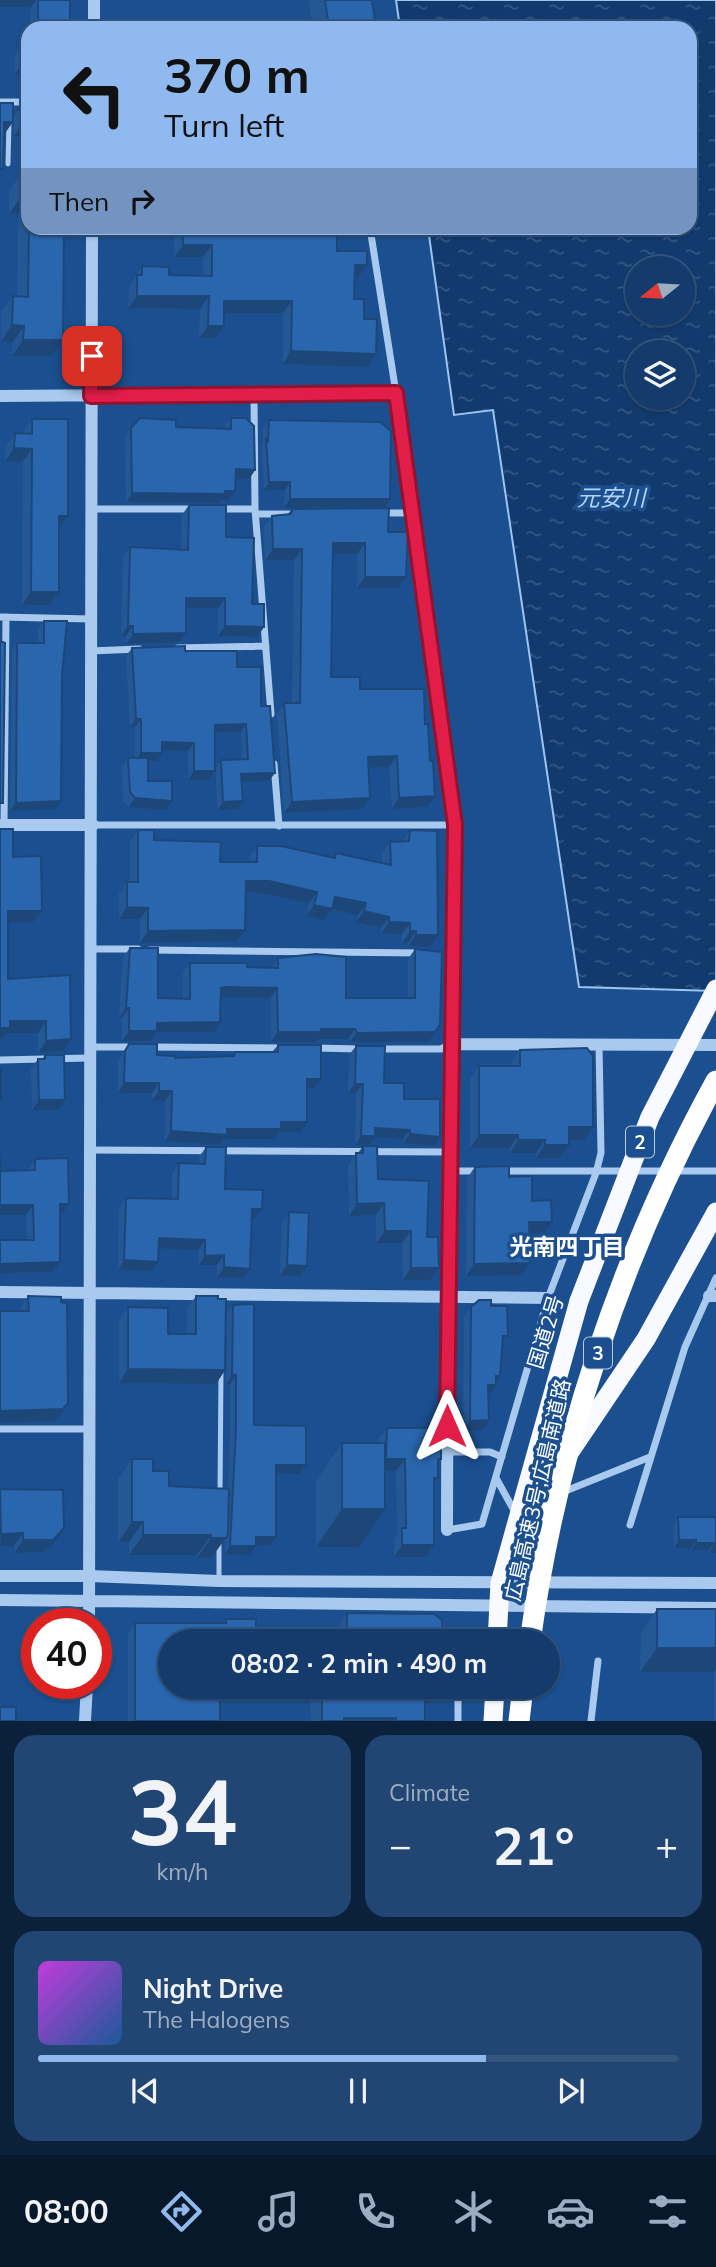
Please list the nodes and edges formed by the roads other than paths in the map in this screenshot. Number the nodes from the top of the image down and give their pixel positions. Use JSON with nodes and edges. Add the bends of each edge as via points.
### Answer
{"nodes":[{"id":1,"x":94,"y":0,"type":"edge"},
{"id":2,"x":94,"y":21,"type":"edge"},
{"id":3,"x":0,"y":102,"type":"edge"},
{"id":4,"x":9,"y":102,"type":"junction"},
{"id":5,"x":21,"y":102,"type":"edge"},
{"id":6,"x":8,"y":164,"type":"dead end"},
{"id":7,"x":93,"y":235,"type":"edge"},
{"id":8,"x":371,"y":235,"type":"edge"},
{"id":9,"x":396,"y":393,"type":"junction"},
{"id":10,"x":0,"y":396,"type":"edge"},
{"id":11,"x":91,"y":396,"type":"junction"},
{"id":12,"x":254,"y":396,"type":"junction"},
{"id":13,"x":92,"y":509,"type":"junction"},
{"id":14,"x":256,"y":512,"type":"junction"},
{"id":15,"x":373,"y":513,"type":"edge"},
{"id":16,"x":415,"y":513,"type":"junction"},
{"id":17,"x":308,"y":514,"type":"edge"},
{"id":18,"x":3,"y":617,"type":"edge"},
{"id":19,"x":91,"y":620,"type":"junction"},
{"id":20,"x":265,"y":646,"type":"junction"},
{"id":21,"x":173,"y":648,"type":"edge"},
{"id":22,"x":147,"y":649,"type":"edge"},
{"id":23,"x":90,"y":650,"type":"junction"},
{"id":24,"x":272,"y":729,"type":"edge"},
{"id":25,"x":274,"y":757,"type":"edge"},
{"id":26,"x":2,"y":825,"type":"edge"},
{"id":27,"x":93,"y":825,"type":"junction"},
{"id":28,"x":455,"y":825,"type":"junction"},
{"id":29,"x":279,"y":826,"type":"junction"},
{"id":30,"x":90,"y":949,"type":"junction"},
{"id":31,"x":427,"y":953,"type":"edge"},
{"id":32,"x":716,"y":989,"type":"edge"},
{"id":33,"x":451,"y":1044,"type":"junction"},
{"id":34,"x":599,"y":1044,"type":"junction"},
{"id":35,"x":716,"y":1045,"type":"edge"},
{"id":36,"x":88,"y":1053,"type":"junction"},
{"id":37,"x":0,"y":1060,"type":"edge"},
{"id":38,"x":716,"y":1081,"type":"edge"},
{"id":39,"x":88,"y":1150,"type":"junction"},
{"id":40,"x":449,"y":1152,"type":"junction"},
{"id":41,"x":449,"y":1171,"type":"junction"},
{"id":42,"x":716,"y":1171,"type":"edge"},
{"id":43,"x":596,"y":1173,"type":"junction"},
{"id":44,"x":716,"y":1212,"type":"edge"},
{"id":45,"x":716,"y":1278,"type":"edge"},
{"id":46,"x":0,"y":1292,"type":"edge"},
{"id":47,"x":88,"y":1292,"type":"junction"},
{"id":48,"x":222,"y":1294,"type":"junction"},
{"id":49,"x":448,"y":1296,"type":"junction"},
{"id":50,"x":712,"y":1296,"type":"edge"},
{"id":51,"x":548,"y":1298,"type":"junction"},
{"id":52,"x":222,"y":1308,"type":"edge"},
{"id":53,"x":221,"y":1362,"type":"edge"},
{"id":54,"x":0,"y":1429,"type":"edge"},
{"id":55,"x":89,"y":1429,"type":"junction"},
{"id":56,"x":447,"y":1452,"type":"junction"},
{"id":57,"x":502,"y":1457,"type":"junction"},
{"id":58,"x":650,"y":1457,"type":"junction"},
{"id":59,"x":496,"y":1478,"type":"junction"},
{"id":60,"x":219,"y":1498,"type":"edge"},
{"id":61,"x":541,"y":1501,"type":"junction"},
{"id":62,"x":517,"y":1514,"type":"junction"},
{"id":63,"x":630,"y":1525,"type":"dead end"},
{"id":64,"x":447,"y":1530,"type":"joint"},
{"id":65,"x":219,"y":1538,"type":"edge"},
{"id":66,"x":0,"y":1576,"type":"edge"},
{"id":67,"x":89,"y":1576,"type":"junction"},
{"id":68,"x":219,"y":1581,"type":"junction"},
{"id":69,"x":500,"y":1583,"type":"junction"},
{"id":70,"x":716,"y":1583,"type":"edge"},
{"id":71,"x":88,"y":1599,"type":"junction"},
{"id":72,"x":0,"y":1600,"type":"edge"},
{"id":73,"x":499,"y":1607,"type":"junction"},
{"id":74,"x":88,"y":1608,"type":"edge"},
{"id":75,"x":716,"y":1608,"type":"edge"},
{"id":76,"x":498,"y":1629,"type":"edge"},
{"id":77,"x":532,"y":1629,"type":"edge"},
{"id":78,"x":598,"y":1661,"type":"dead end"},
{"id":79,"x":86,"y":1699,"type":"edge"},
{"id":80,"x":458,"y":1699,"type":"edge"},
{"id":81,"x":493,"y":1699,"type":"edge"},
{"id":82,"x":522,"y":1699,"type":"edge"},
{"id":83,"x":489,"y":1718,"type":"edge"},
{"id":84,"x":85,"y":1721,"type":"edge"},
{"id":85,"x":458,"y":1721,"type":"edge"},
{"id":86,"x":519,"y":1721,"type":"edge"},
{"id":87,"x":591,"y":1721,"type":"edge"}],
"edges":[{"from":1,"to":2,"type":"street"},
{"from":3,"to":4,"type":"street"},
{"from":4,"to":5,"type":"street"},
{"from":4,"to":6,"type":"lane"},
{"from":7,"to":11,"type":"street"},
{"from":8,"to":9,"type":"street"},
{"from":9,"to":12,"type":"street"},
{"from":9,"to":16,"type":"street"},
{"from":10,"to":11,"type":"street"},
{"from":11,"to":12,"type":"street"},
{"from":11,"to":13,"type":"street"},
{"from":12,"to":14,"type":"street"},
{"from":13,"to":14,"type":"street"},
{"from":13,"to":19,"type":"street"},
{"from":14,"to":17,"type":"street"},
{"from":14,"to":20,"type":"street"},
{"from":15,"to":16,"type":"street"},
{"from":16,"to":28,"type":"street"},
{"from":18,"to":19,"type":"street"},
{"from":18,"to":26,"type":"street"},
{"from":19,"to":23,"type":"street"},
{"from":20,"to":21,"type":"street"},
{"from":20,"to":24,"type":"street"},
{"from":22,"to":23,"type":"street"},
{"from":23,"to":27,"type":"street"},
{"from":25,"to":29,"type":"street"},
{"from":26,"to":27,"type":"street"},
{"from":27,"to":29,"type":"street"},
{"from":27,"to":30,"type":"street"},
{"from":28,"to":29,"type":"street"},
{"from":28,"to":33,"type":"street","via":[[447,953]]},
{"from":30,"to":31,"type":"street"},
{"from":30,"to":36,"type":"street"},
{"from":32,"to":62,"type":"highway","name":"国道2号","number":"2","bridge":true,"via":[[650,1117],[579,1301]]},
{"from":33,"to":34,"type":"street"},
{"from":33,"to":36,"type":"street","via":[[441,1049]]},
{"from":33,"to":40,"type":"street"},
{"from":34,"to":35,"type":"street"},
{"from":34,"to":43,"type":"street","via":[[601,1153]]},
{"from":36,"to":37,"type":"street"},
{"from":36,"to":39,"type":"street"},
{"from":38,"to":77,"type":"highway","name":"広島高速3号;広島南道路","number":"3","bridge":true,"via":[[653,1211],[611,1313],[575,1425],[539,1572]]},
{"from":39,"to":40,"type":"street"},
{"from":39,"to":47,"type":"street"},
{"from":40,"to":41,"type":"street"},
{"from":41,"to":43,"type":"street"},
{"from":41,"to":49,"type":"street"},
{"from":42,"to":43,"type":"street"},
{"from":43,"to":51,"type":"street"},
{"from":44,"to":61,"type":"highway","name":"国道2号","number":"2","via":[[646,1339]]},
{"from":45,"to":50,"type":"street"},
{"from":46,"to":47,"type":"street"},
{"from":47,"to":48,"type":"street"},
{"from":47,"to":55,"type":"street"},
{"from":48,"to":49,"type":"street"},
{"from":48,"to":52,"type":"lane"},
{"from":49,"to":51,"type":"street"},
{"from":49,"to":56,"type":"street"},
{"from":50,"to":58,"type":"street","via":[[685,1347]]},
{"from":51,"to":57,"type":"street"},
{"from":53,"to":60,"type":"lane"},
{"from":54,"to":55,"type":"street"},
{"from":55,"to":67,"type":"street"},
{"from":56,"to":57,"type":"street","via":[[490,1452]]},
{"from":56,"to":64,"type":"street"},
{"from":57,"to":59,"type":"street"},
{"from":58,"to":61,"type":"street"},
{"from":58,"to":63,"type":"street"},
{"from":59,"to":62,"type":"street"},
{"from":59,"to":64,"type":"street","via":[[482,1524]]},
{"from":61,"to":69,"type":"highway","name":"国道2号","number":"2"},
{"from":62,"to":69,"type":"highway","name":"国道2号","number":"2"},
{"from":65,"to":68,"type":"lane"},
{"from":66,"to":67,"type":"street"},
{"from":67,"to":68,"type":"street"},
{"from":67,"to":71,"type":"street"},
{"from":68,"to":69,"type":"street"},
{"from":69,"to":70,"type":"street"},
{"from":69,"to":73,"type":"highway","name":"国道2号","number":"2"},
{"from":71,"to":72,"type":"street"},
{"from":71,"to":73,"type":"street"},
{"from":71,"to":74,"type":"street"},
{"from":73,"to":75,"type":"street"},
{"from":73,"to":76,"type":"highway","name":"国道2号","number":"2"},
{"from":78,"to":87,"type":"street"},
{"from":79,"to":84,"type":"street"},
{"from":80,"to":85,"type":"street"},
{"from":81,"to":83,"type":"highway"},
{"from":82,"to":86,"type":"highway"}]}
